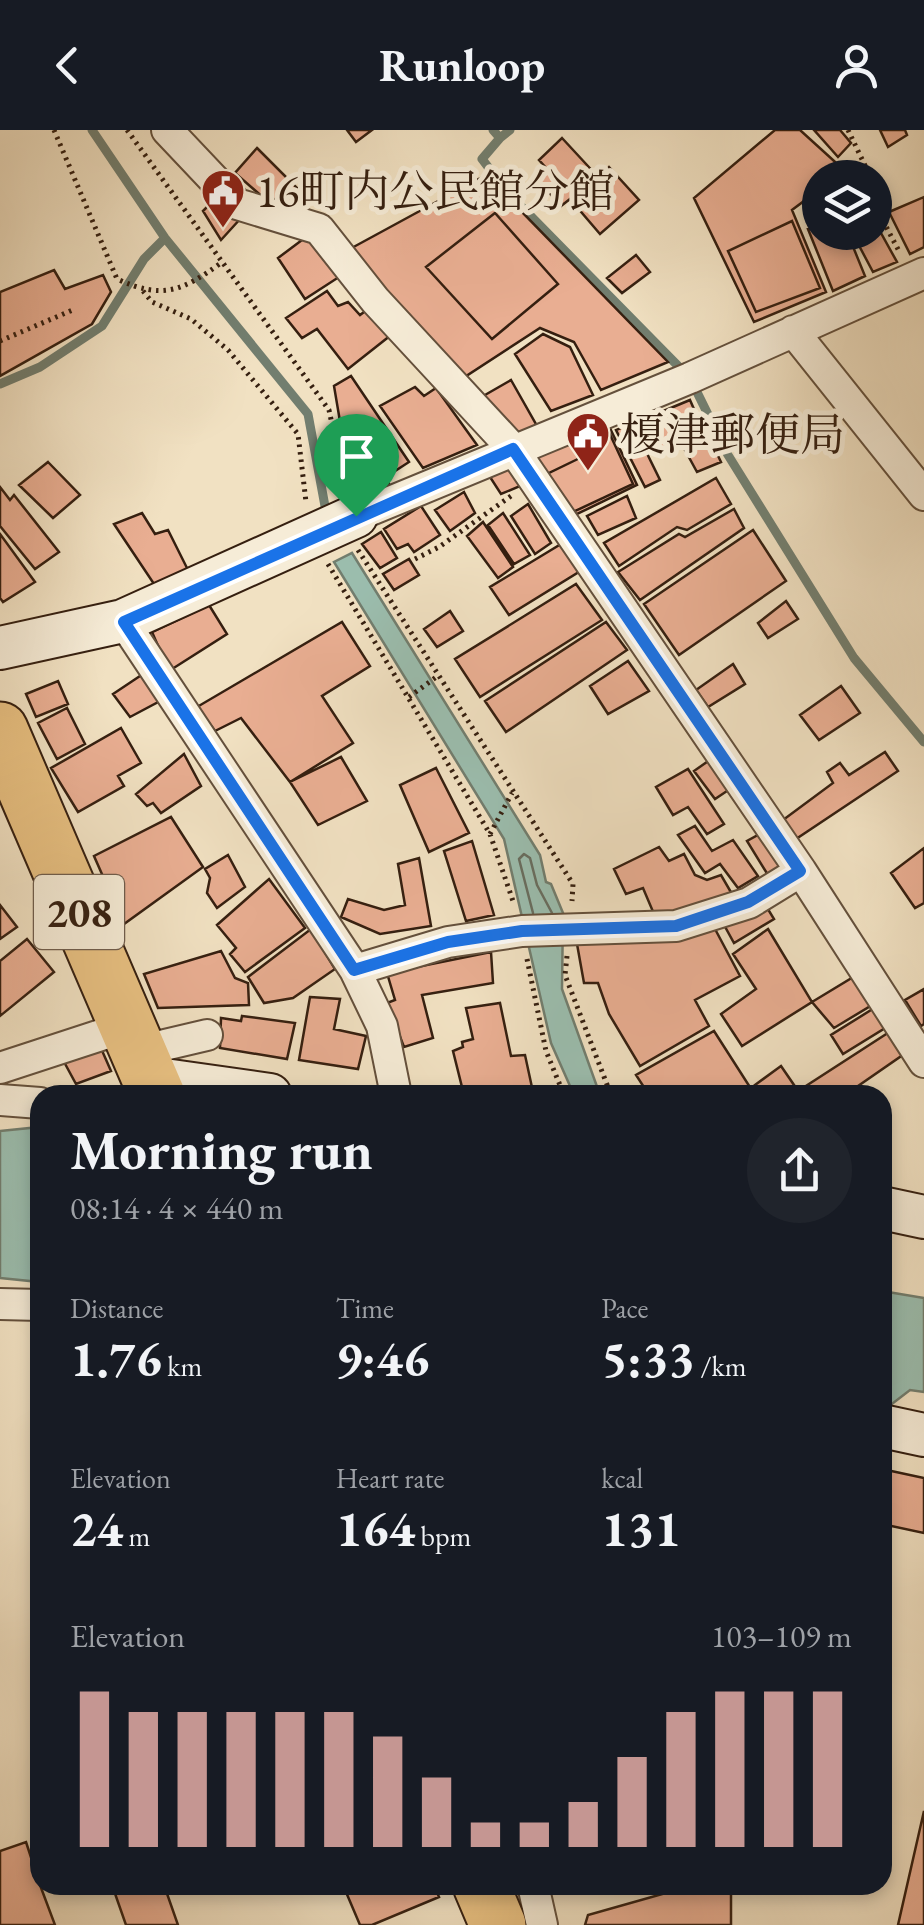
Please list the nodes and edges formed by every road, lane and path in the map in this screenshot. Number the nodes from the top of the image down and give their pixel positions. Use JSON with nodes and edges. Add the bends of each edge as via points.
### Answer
{"nodes":[{"id":1,"x":54,"y":130,"type":"edge"},
{"id":2,"x":127,"y":130,"type":"edge"},
{"id":3,"x":166,"y":130,"type":"edge"},
{"id":4,"x":848,"y":130,"type":"edge"},
{"id":5,"x":863,"y":160,"type":"edge"},
{"id":6,"x":892,"y":235,"type":"edge"},
{"id":7,"x":221,"y":263,"type":"junction"},
{"id":8,"x":918,"y":276,"type":"edge"},
{"id":9,"x":144,"y":291,"type":"junction"},
{"id":10,"x":75,"y":308,"type":"dead end"},
{"id":11,"x":793,"y":331,"type":"junction"},
{"id":12,"x":0,"y":340,"type":"edge"},
{"id":13,"x":513,"y":449,"type":"junction"},
{"id":14,"x":536,"y":483,"type":"junction"},
{"id":15,"x":924,"y":495,"type":"edge"},
{"id":16,"x":328,"y":529,"type":"junction"},
{"id":17,"x":415,"y":559,"type":"dead end"},
{"id":18,"x":124,"y":622,"type":"junction"},
{"id":19,"x":0,"y":648,"type":"edge"},
{"id":20,"x":439,"y":674,"type":"junction"},
{"id":21,"x":409,"y":697,"type":"junction"},
{"id":22,"x":0,"y":730,"type":"edge"},
{"id":23,"x":513,"y":791,"type":"junction"},
{"id":24,"x":490,"y":834,"type":"junction"},
{"id":25,"x":800,"y":871,"type":"junction"},
{"id":26,"x":570,"y":930,"type":"junction"},
{"id":27,"x":523,"y":931,"type":"junction"},
{"id":28,"x":354,"y":970,"type":"junction"},
{"id":29,"x":207,"y":1034,"type":"dead end"},
{"id":30,"x":143,"y":1062,"type":"edge"},
{"id":31,"x":924,"y":1062,"type":"edge"},
{"id":32,"x":0,"y":1068,"type":"edge"},
{"id":33,"x":232,"y":1085,"type":"edge"},
{"id":34,"x":394,"y":1085,"type":"edge"},
{"id":35,"x":560,"y":1085,"type":"edge"},
{"id":36,"x":607,"y":1085,"type":"edge"},
{"id":37,"x":0,"y":1100,"type":"edge"},
{"id":38,"x":30,"y":1102,"type":"edge"},
{"id":39,"x":892,"y":1210,"type":"edge"},
{"id":40,"x":924,"y":1217,"type":"edge"},
{"id":41,"x":0,"y":1304,"type":"edge"},
{"id":42,"x":30,"y":1305,"type":"edge"},
{"id":43,"x":892,"y":1428,"type":"edge"},
{"id":44,"x":924,"y":1435,"type":"edge"},
{"id":45,"x":485,"y":1895,"type":"edge"},
{"id":46,"x":536,"y":1895,"type":"edge"},
{"id":47,"x":498,"y":1925,"type":"edge"},
{"id":48,"x":542,"y":1925,"type":"edge"}],
"edges":[{"from":1,"to":9,"type":"path","via":[[118,280]]},
{"from":2,"to":7,"type":"path"},
{"from":3,"to":13,"type":"street","via":[[237,204],[319,229]]},
{"from":4,"to":5,"type":"path"},
{"from":6,"to":8,"type":"path"},
{"from":7,"to":9,"type":"path","via":[[188,286]]},
{"from":7,"to":16,"type":"path","via":[[329,410],[342,477]]},
{"from":8,"to":11,"type":"street"},
{"from":9,"to":16,"type":"path","via":[[228,350],[298,434]]},
{"from":10,"to":12,"type":"path"},
{"from":11,"to":13,"type":"street"},
{"from":11,"to":15,"type":"street"},
{"from":13,"to":14,"type":"street"},
{"from":13,"to":16,"type":"street"},
{"from":14,"to":17,"type":"path"},
{"from":14,"to":25,"type":"street"},
{"from":16,"to":18,"type":"street"},
{"from":16,"to":20,"type":"path"},
{"from":16,"to":21,"type":"path"},
{"from":18,"to":19,"type":"street"},
{"from":18,"to":28,"type":"street"},
{"from":20,"to":21,"type":"path"},
{"from":20,"to":23,"type":"path"},
{"from":21,"to":24,"type":"path"},
{"from":22,"to":30,"type":"highway","number":"208"},
{"from":23,"to":24,"type":"path"},
{"from":23,"to":26,"type":"path","via":[[573,884]]},
{"from":24,"to":27,"type":"path"},
{"from":25,"to":26,"type":"street","via":[[748,902],[676,926]]},
{"from":25,"to":31,"type":"street"},
{"from":26,"to":27,"type":"street"},
{"from":26,"to":36,"type":"path","via":[[566,976]]},
{"from":27,"to":28,"type":"street","via":[[448,942]]},
{"from":27,"to":35,"type":"path","via":[[546,1051]]},
{"from":28,"to":34,"type":"street","via":[[382,1026]]},
{"from":29,"to":30,"type":"street"},
{"from":30,"to":32,"type":"street","via":[[104,1034]]},
{"from":30,"to":33,"type":"street"},
{"from":37,"to":38,"type":"street"},
{"from":39,"to":40,"type":"street"},
{"from":41,"to":42,"type":"street"},
{"from":43,"to":44,"type":"street"},
{"from":45,"to":47,"type":"highway"},
{"from":46,"to":48,"type":"street"}]}
